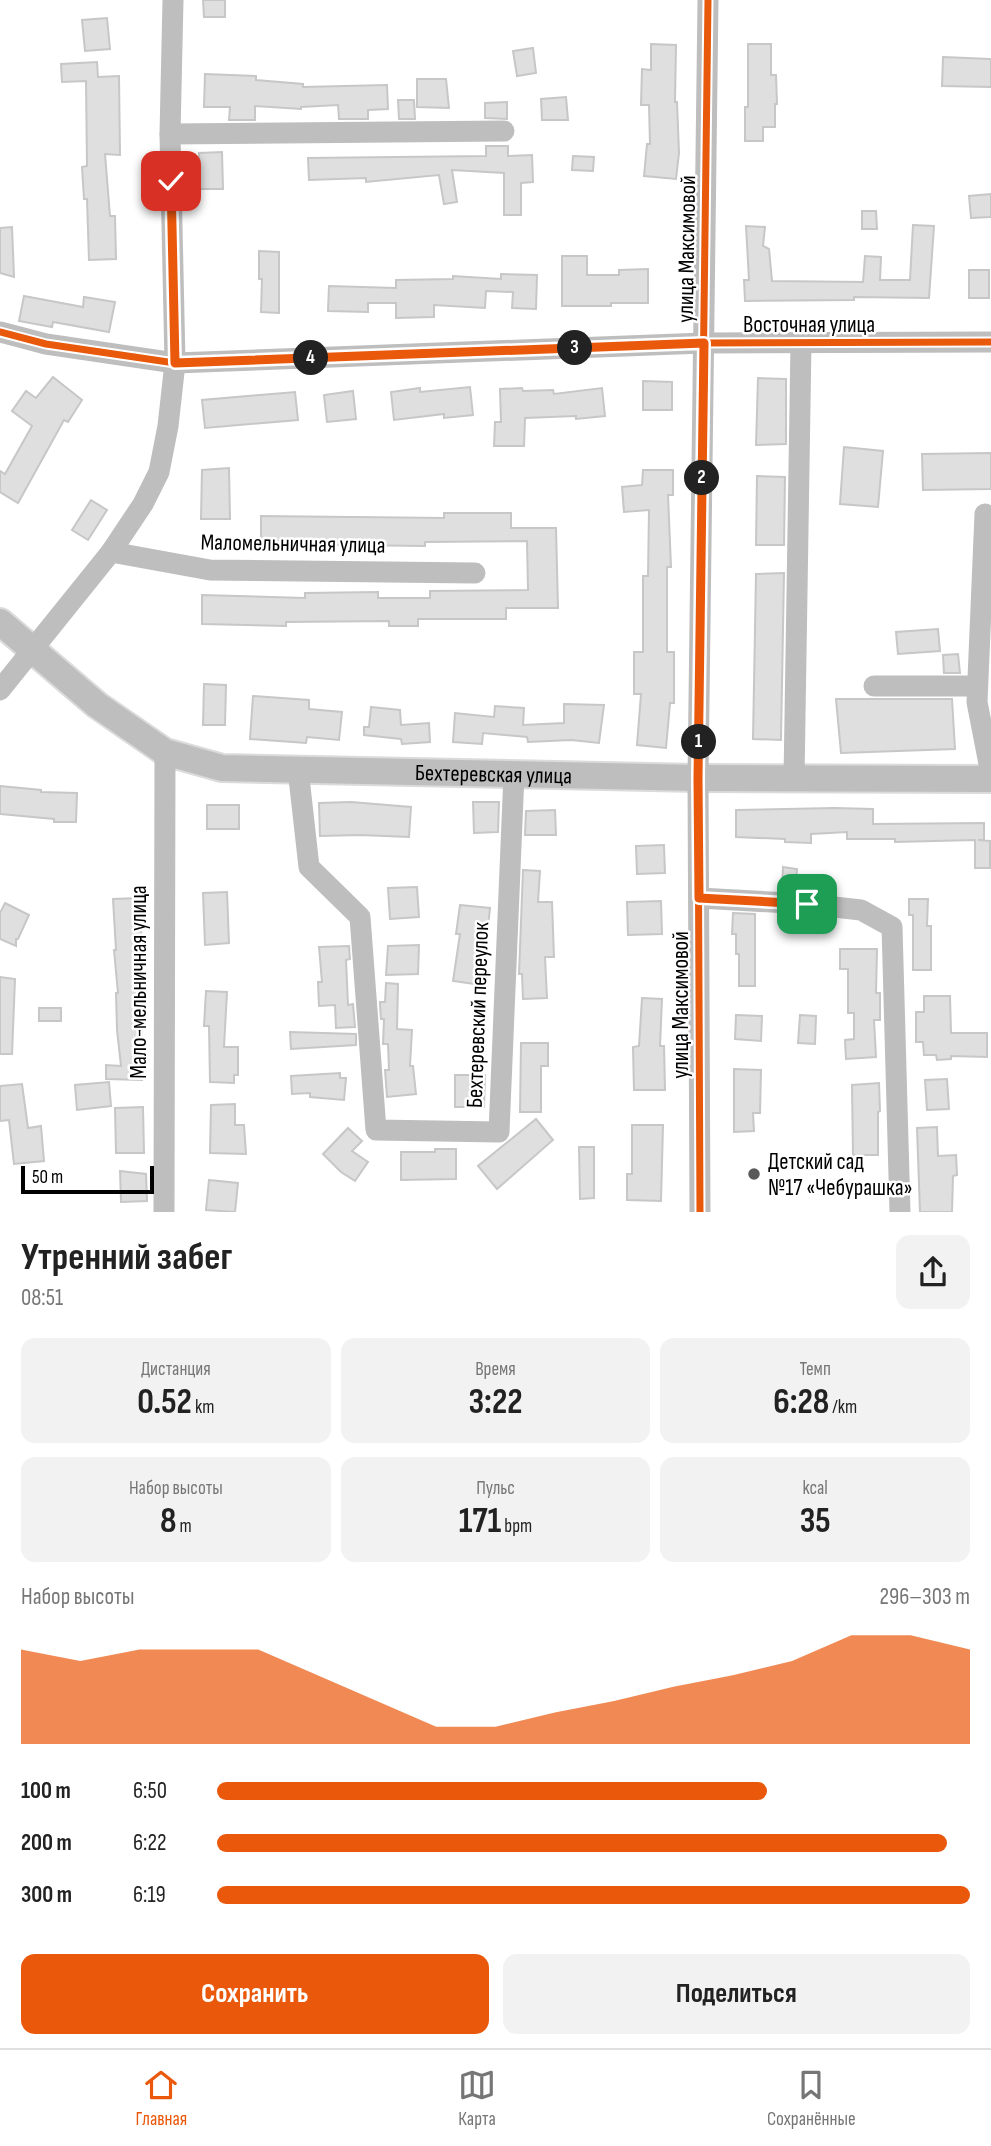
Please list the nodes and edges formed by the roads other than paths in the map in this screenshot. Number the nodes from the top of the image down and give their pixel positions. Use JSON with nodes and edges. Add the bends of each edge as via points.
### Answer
{"nodes":[{"id":1,"x":173,"y":0,"type":"edge"},
{"id":2,"x":708,"y":0,"type":"edge"},
{"id":3,"x":504,"y":131,"type":"dead end"},
{"id":4,"x":170,"y":134,"type":"junction"},
{"id":5,"x":0,"y":332,"type":"edge"},
{"id":6,"x":991,"y":342,"type":"edge"},
{"id":7,"x":704,"y":343,"type":"junction"},
{"id":8,"x":801,"y":343,"type":"junction"},
{"id":9,"x":175,"y":363,"type":"junction"},
{"id":10,"x":985,"y":514,"type":"dead end"},
{"id":11,"x":111,"y":552,"type":"junction"},
{"id":12,"x":475,"y":573,"type":"dead end"},
{"id":13,"x":0,"y":622,"type":"edge"},
{"id":14,"x":985,"y":641,"type":"edge"},
{"id":15,"x":32,"y":650,"type":"junction"},
{"id":16,"x":874,"y":685,"type":"dead end"},
{"id":17,"x":977,"y":686,"type":"junction"},
{"id":18,"x":0,"y":690,"type":"edge"},
{"id":19,"x":988,"y":736,"type":"edge"},
{"id":20,"x":165,"y":752,"type":"junction"},
{"id":21,"x":298,"y":769,"type":"junction"},
{"id":22,"x":514,"y":774,"type":"junction"},
{"id":23,"x":991,"y":774,"type":"edge"},
{"id":24,"x":698,"y":778,"type":"junction"},
{"id":25,"x":794,"y":779,"type":"junction"},
{"id":26,"x":991,"y":779,"type":"edge"},
{"id":27,"x":699,"y":898,"type":"junction"},
{"id":28,"x":164,"y":1212,"type":"edge"},
{"id":29,"x":700,"y":1212,"type":"edge"},
{"id":30,"x":900,"y":1212,"type":"edge"}],
"edges":[{"from":1,"to":4,"type":"street"},
{"from":2,"to":7,"type":"street","name":"улица Максимовой"},
{"from":3,"to":4,"type":"street"},
{"from":4,"to":9,"type":"street"},
{"from":5,"to":9,"type":"street","name":"Восточная улица","via":[[46,344]]},
{"from":6,"to":8,"type":"street","name":"Восточная улица"},
{"from":7,"to":8,"type":"street","name":"Восточная улица"},
{"from":7,"to":9,"type":"street","name":"Восточная улица"},
{"from":7,"to":24,"type":"street","name":"улица Максимовой"},
{"from":8,"to":25,"type":"street"},
{"from":9,"to":11,"type":"street","via":[[159,472]]},
{"from":10,"to":14,"type":"street"},
{"from":11,"to":12,"type":"street","name":"Маломельничная улица","via":[[209,570]]},
{"from":11,"to":15,"type":"street"},
{"from":13,"to":15,"type":"main road","name":"Бехтеревская улица"},
{"from":14,"to":17,"type":"street"},
{"from":15,"to":18,"type":"street"},
{"from":15,"to":20,"type":"main road","name":"Бехтеревская улица","via":[[97,705]]},
{"from":16,"to":17,"type":"street"},
{"from":17,"to":19,"type":"street"},
{"from":19,"to":23,"type":"street"},
{"from":20,"to":21,"type":"main road","name":"Бехтеревская улица","via":[[222,768]]},
{"from":20,"to":28,"type":"street","name":"Мало-мельничная улица"},
{"from":21,"to":22,"type":"main road","name":"Бехтеревская улица"},
{"from":21,"to":22,"type":"street","name":"Бехтеревский переулок","via":[[309,867],[359,918],[376,1130],[499,1132]]},
{"from":22,"to":24,"type":"main road","name":"Бехтеревская улица"},
{"from":24,"to":25,"type":"main road","name":"Бехтеревская улица"},
{"from":24,"to":27,"type":"street","name":"улица Максимовой"},
{"from":25,"to":26,"type":"main road","name":"Бехтеревская улица"},
{"from":27,"to":29,"type":"street","name":"улица Максимовой"},
{"from":27,"to":30,"type":"street","name":"улица Максимовой","via":[[861,911],[892,927]]}]}
